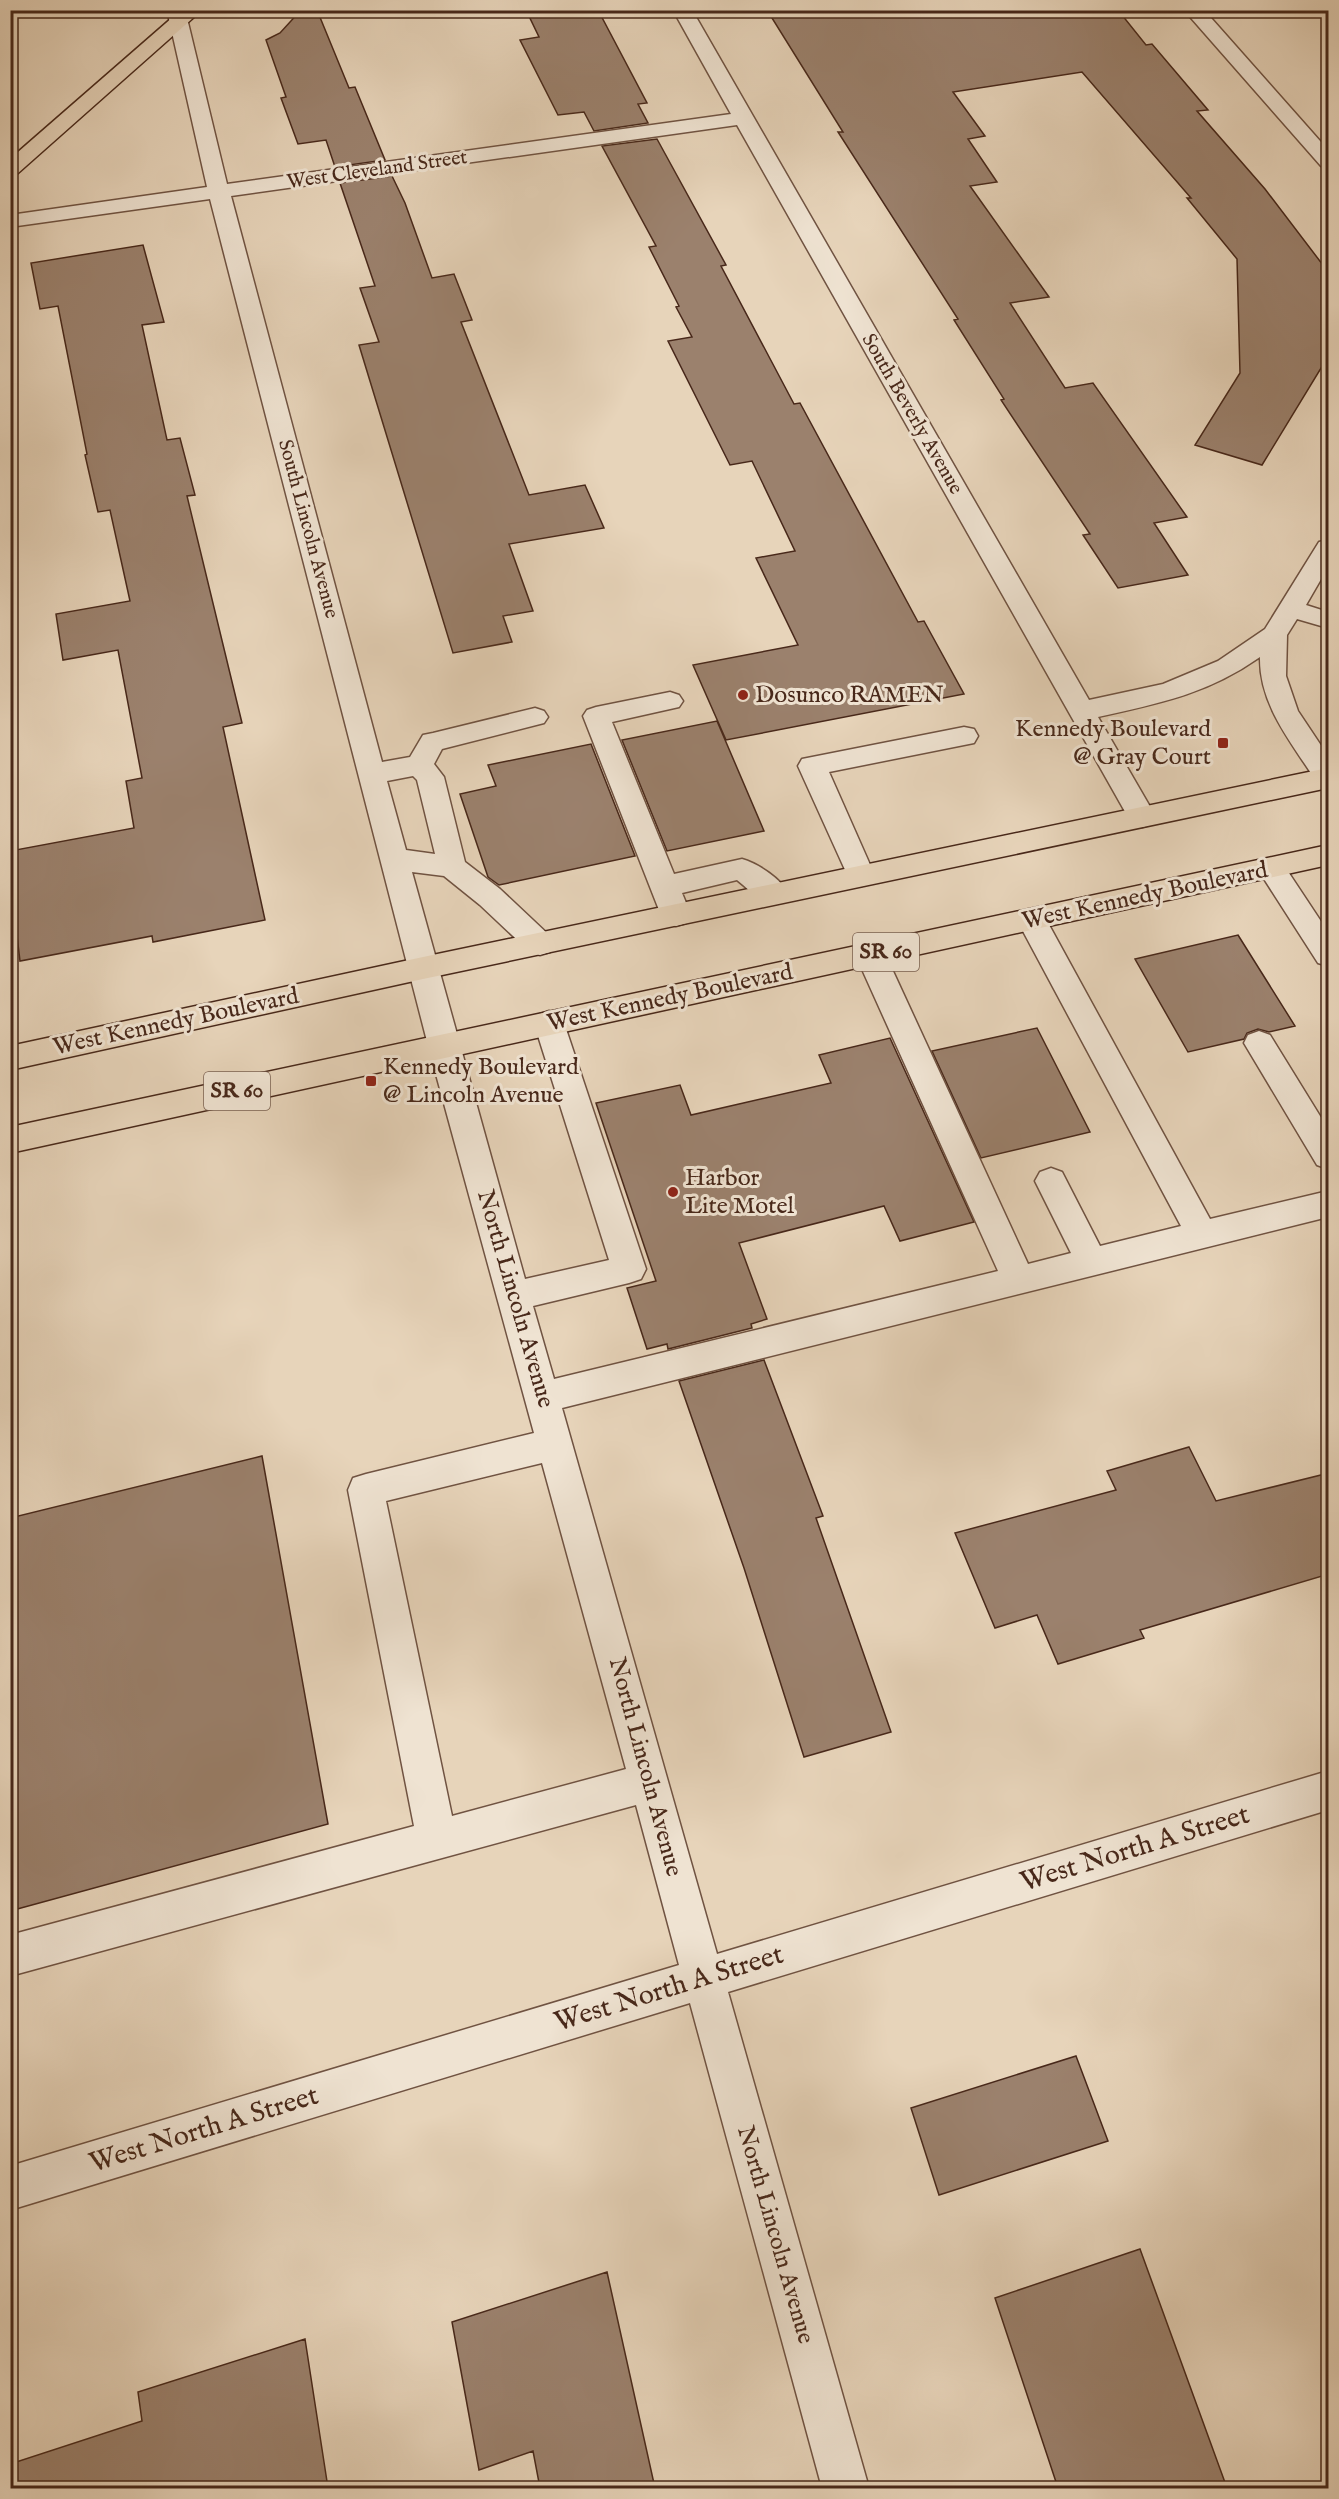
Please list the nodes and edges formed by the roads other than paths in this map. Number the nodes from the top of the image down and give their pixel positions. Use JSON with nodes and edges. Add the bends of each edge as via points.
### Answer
{"nodes":[{"id":1,"x":682,"y":10,"type":"edge"},
{"id":2,"x":1193,"y":10,"type":"edge"},
{"id":3,"x":183,"y":14,"type":"edge"},
{"id":4,"x":743,"y":118,"type":"junction"},
{"id":5,"x":1329,"y":162,"type":"edge"},
{"id":6,"x":10,"y":170,"type":"edge"},
{"id":7,"x":219,"y":192,"type":"junction"},
{"id":8,"x":10,"y":221,"type":"edge"},
{"id":9,"x":1329,"y":548,"type":"edge"},
{"id":10,"x":1291,"y":609,"type":"junction"},
{"id":11,"x":1329,"y":620,"type":"edge"},
{"id":12,"x":1274,"y":635,"type":"junction"},
{"id":13,"x":670,"y":701,"type":"dead end"},
{"id":14,"x":1082,"y":711,"type":"junction"},
{"id":15,"x":535,"y":717,"type":"dead end"},
{"id":16,"x":964,"y":736,"type":"dead end"},
{"id":17,"x":425,"y":771,"type":"junction"},
{"id":18,"x":372,"y":774,"type":"junction"},
{"id":19,"x":1329,"y":778,"type":"edge"},
{"id":20,"x":1142,"y":817,"type":"junction"},
{"id":21,"x":1329,"y":855,"type":"edge"},
{"id":22,"x":394,"y":859,"type":"junction"},
{"id":23,"x":452,"y":867,"type":"junction"},
{"id":24,"x":1271,"y":868,"type":"junction"},
{"id":25,"x":861,"y":876,"type":"junction"},
{"id":26,"x":665,"y":886,"type":"junction"},
{"id":27,"x":775,"y":894,"type":"junction"},
{"id":28,"x":676,"y":915,"type":"junction"},
{"id":29,"x":1032,"y":920,"type":"junction"},
{"id":30,"x":540,"y":944,"type":"junction"},
{"id":31,"x":871,"y":956,"type":"junction"},
{"id":32,"x":1329,"y":956,"type":"edge"},
{"id":33,"x":423,"y":968,"type":"junction"},
{"id":34,"x":549,"y":1023,"type":"junction"},
{"id":35,"x":1260,"y":1043,"type":"dead end"},
{"id":36,"x":443,"y":1046,"type":"junction"},
{"id":37,"x":10,"y":1058,"type":"edge"},
{"id":38,"x":10,"y":1140,"type":"edge"},
{"id":39,"x":1329,"y":1156,"type":"edge"},
{"id":40,"x":1052,"y":1181,"type":"dead end"},
{"id":41,"x":1329,"y":1204,"type":"edge"},
{"id":42,"x":1202,"y":1235,"type":"junction"},
{"id":43,"x":1091,"y":1262,"type":"junction"},
{"id":44,"x":1018,"y":1280,"type":"junction"},
{"id":45,"x":514,"y":1296,"type":"junction"},
{"id":46,"x":543,"y":1397,"type":"junction"},
{"id":47,"x":556,"y":1444,"type":"junction"},
{"id":48,"x":650,"y":1782,"type":"junction"},
{"id":49,"x":1329,"y":1790,"type":"edge"},
{"id":50,"x":437,"y":1840,"type":"junction"},
{"id":51,"x":10,"y":1956,"type":"edge"},
{"id":52,"x":704,"y":1978,"type":"junction"},
{"id":53,"x":10,"y":2188,"type":"edge"},
{"id":54,"x":846,"y":2488,"type":"edge"}],
"edges":[{"from":1,"to":4,"type":"street","name":"South Beverly Avenue"},
{"from":2,"to":5,"type":"street"},
{"from":3,"to":6,"type":"main road"},
{"from":3,"to":7,"type":"street","name":"South Lincoln Avenue"},
{"from":4,"to":7,"type":"street","name":"West Cleveland Street"},
{"from":4,"to":14,"type":"street","name":"South Beverly Avenue"},
{"from":7,"to":8,"type":"street","name":"West Cleveland Street"},
{"from":7,"to":18,"type":"street","name":"South Lincoln Avenue"},
{"from":9,"to":10,"type":"street"},
{"from":10,"to":11,"type":"street"},
{"from":10,"to":12,"type":"street"},
{"from":12,"to":14,"type":"street","via":[[1227,667],[1170,692]]},
{"from":12,"to":19,"type":"street","via":[[1273,676],[1285,712]]},
{"from":13,"to":26,"type":"street","via":[[596,716]]},
{"from":14,"to":20,"type":"street","name":"South Beverly Avenue"},
{"from":15,"to":17,"type":"street","via":[[433,742]]},
{"from":16,"to":25,"type":"street","via":[[812,766]]},
{"from":17,"to":18,"type":"street"},
{"from":17,"to":23,"type":"street"},
{"from":18,"to":22,"type":"street","name":"South Lincoln Avenue"},
{"from":19,"to":20,"type":"main road","name":"West Kennedy Boulevard"},
{"from":20,"to":25,"type":"main road","name":"West Kennedy Boulevard"},
{"from":21,"to":24,"type":"main road","name":"West Kennedy Boulevard","number":"SR 60"},
{"from":22,"to":23,"type":"street"},
{"from":22,"to":33,"type":"street","name":"South Lincoln Avenue"},
{"from":23,"to":30,"type":"street"},
{"from":24,"to":29,"type":"main road","name":"West Kennedy Boulevard","number":"SR 60"},
{"from":24,"to":32,"type":"street"},
{"from":25,"to":27,"type":"main road","name":"West Kennedy Boulevard"},
{"from":26,"to":27,"type":"street","via":[[742,869]]},
{"from":26,"to":28,"type":"street"},
{"from":27,"to":28,"type":"main road","name":"West Kennedy Boulevard"},
{"from":28,"to":30,"type":"main road","name":"West Kennedy Boulevard"},
{"from":29,"to":31,"type":"main road","name":"West Kennedy Boulevard","number":"SR 60"},
{"from":29,"to":42,"type":"street"},
{"from":30,"to":33,"type":"main road","name":"West Kennedy Boulevard"},
{"from":31,"to":34,"type":"main road","name":"West Kennedy Boulevard","number":"SR 60"},
{"from":31,"to":44,"type":"street"},
{"from":33,"to":36,"type":"street","name":"South Lincoln Avenue"},
{"from":33,"to":37,"type":"main road","name":"West Kennedy Boulevard"},
{"from":34,"to":36,"type":"main road","name":"West Kennedy Boulevard","number":"SR 60"},
{"from":34,"to":45,"type":"street","via":[[629,1269]]},
{"from":35,"to":39,"type":"street"},
{"from":36,"to":38,"type":"main road","name":"West Kennedy Boulevard","number":"SR 60"},
{"from":36,"to":45,"type":"street","name":"North Lincoln Avenue"},
{"from":40,"to":43,"type":"street"},
{"from":41,"to":42,"type":"street"},
{"from":42,"to":43,"type":"street"},
{"from":43,"to":44,"type":"street"},
{"from":44,"to":46,"type":"street"},
{"from":45,"to":46,"type":"street","name":"North Lincoln Avenue"},
{"from":46,"to":47,"type":"street","name":"North Lincoln Avenue"},
{"from":47,"to":48,"type":"street","name":"North Lincoln Avenue"},
{"from":47,"to":50,"type":"street","via":[[366,1490]]},
{"from":48,"to":50,"type":"street"},
{"from":48,"to":52,"type":"street","name":"North Lincoln Avenue"},
{"from":49,"to":52,"type":"street","name":"West North A Street"},
{"from":50,"to":51,"type":"street"},
{"from":52,"to":53,"type":"street","name":"West North A Street"},
{"from":52,"to":54,"type":"street","name":"North Lincoln Avenue"}]}
